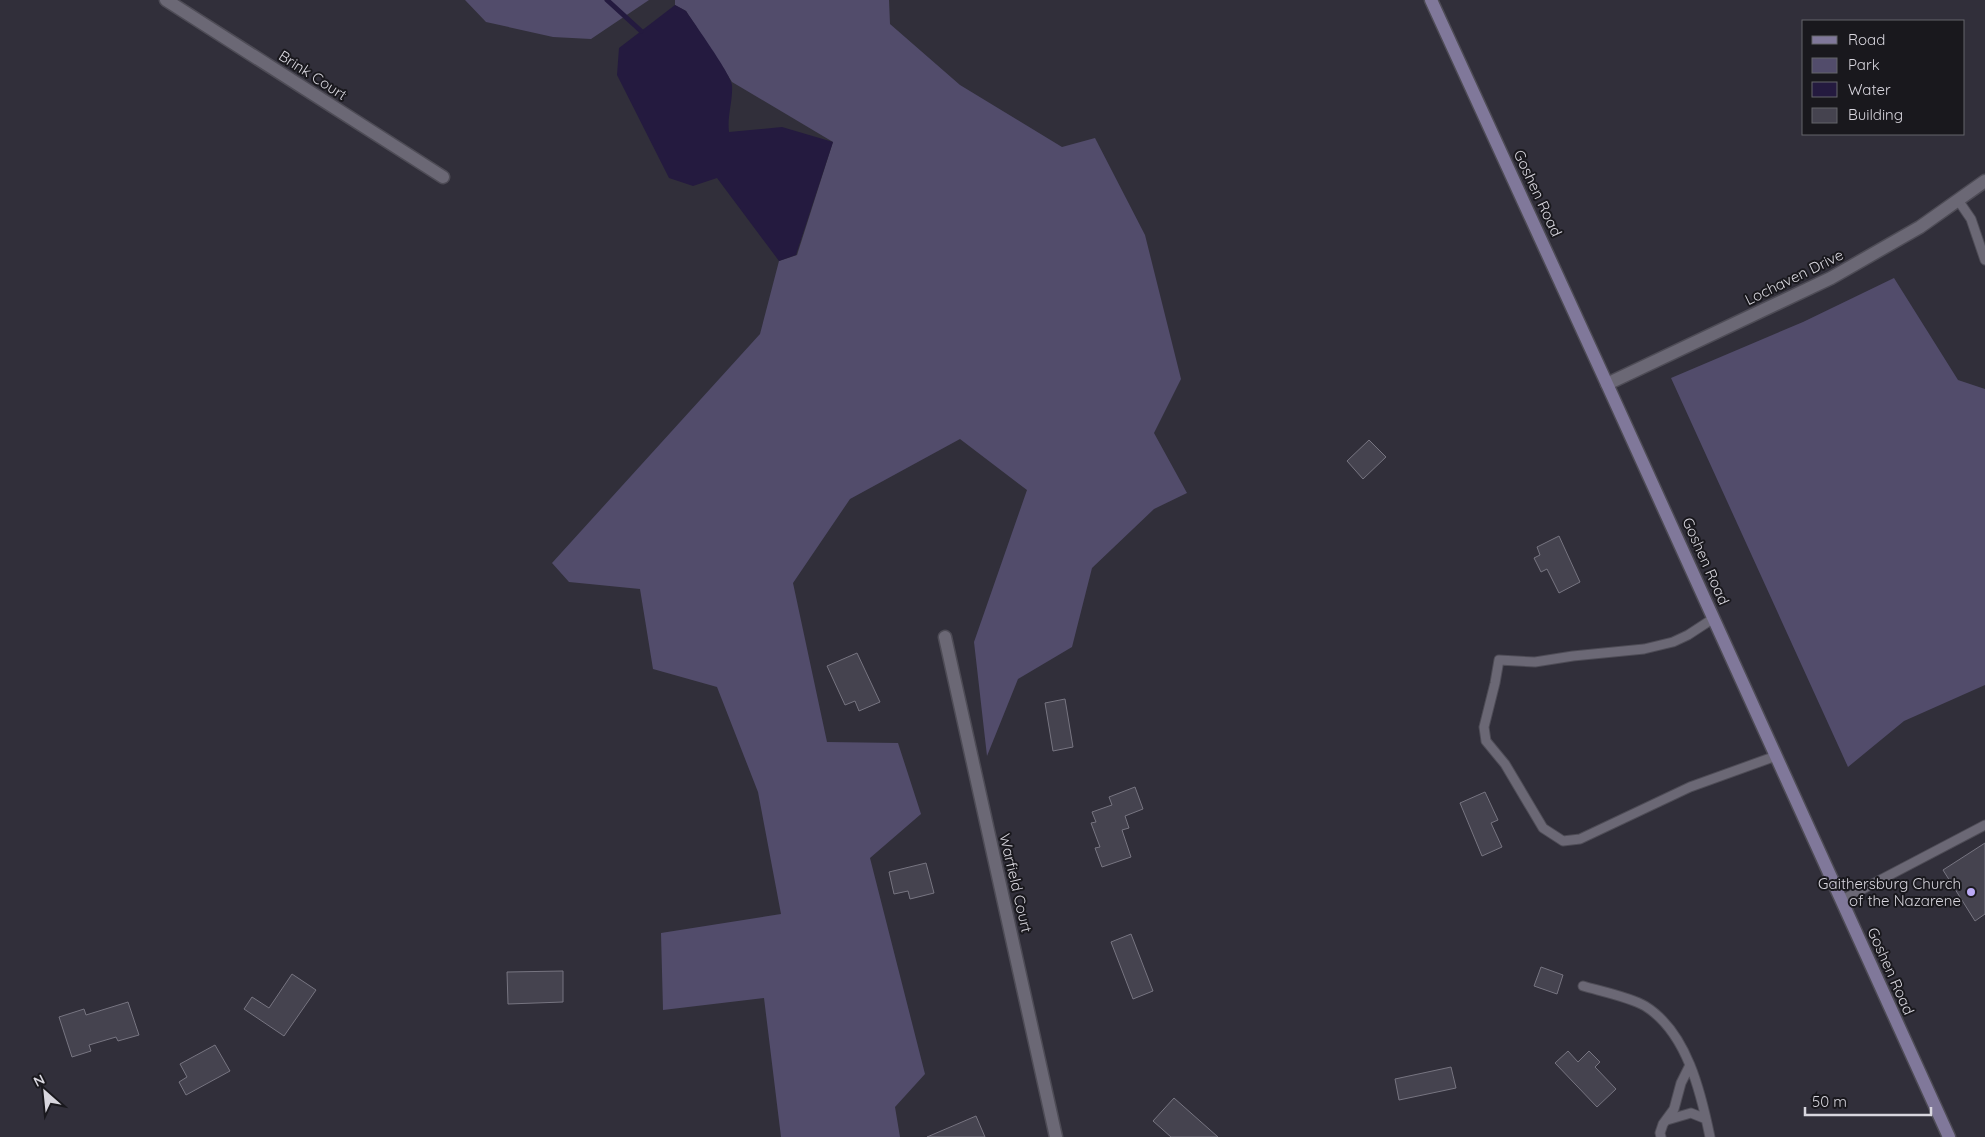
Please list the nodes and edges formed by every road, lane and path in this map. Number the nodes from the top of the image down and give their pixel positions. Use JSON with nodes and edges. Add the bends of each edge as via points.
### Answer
{"nodes":[{"id":1,"x":166,"y":0,"type":"edge"},
{"id":2,"x":1431,"y":0,"type":"edge"},
{"id":3,"x":443,"y":177,"type":"dead end"},
{"id":4,"x":1985,"y":181,"type":"edge"},
{"id":5,"x":1958,"y":200,"type":"junction"},
{"id":6,"x":1985,"y":260,"type":"edge"},
{"id":7,"x":1607,"y":384,"type":"junction"},
{"id":8,"x":1714,"y":618,"type":"junction"},
{"id":9,"x":945,"y":637,"type":"dead end"},
{"id":10,"x":1776,"y":756,"type":"junction"},
{"id":11,"x":1985,"y":825,"type":"edge"},
{"id":12,"x":1842,"y":900,"type":"junction"},
{"id":13,"x":1583,"y":986,"type":"dead end"},
{"id":14,"x":1690,"y":1065,"type":"junction"},
{"id":15,"x":1706,"y":1119,"type":"junction"},
{"id":16,"x":1667,"y":1120,"type":"junction"},
{"id":17,"x":1056,"y":1137,"type":"edge"},
{"id":18,"x":1661,"y":1137,"type":"edge"},
{"id":19,"x":1710,"y":1137,"type":"edge"},
{"id":20,"x":1949,"y":1137,"type":"edge"}],
"edges":[{"from":1,"to":3,"type":"street","name":"Brink Court"},
{"from":2,"to":7,"type":"street","name":"Goshen Road"},
{"from":4,"to":5,"type":"street","name":"Lochaven Drive"},
{"from":5,"to":6,"type":"lane","via":[[1971,219]]},
{"from":5,"to":7,"type":"street","name":"Lochaven Drive","via":[[1920,227],[1831,278]]},
{"from":7,"to":8,"type":"street","name":"Goshen Road"},
{"from":8,"to":10,"type":"street","name":"Goshen Road"},
{"from":8,"to":10,"type":"lane","via":[[1673,642],[1644,649],[1535,662],[1499,660],[1484,727],[1486,741],[1505,764],[1543,828],[1563,841],[1580,839],[1690,787]]},
{"from":9,"to":17,"type":"street","name":"Warfield Court"},
{"from":10,"to":12,"type":"street","name":"Goshen Road"},
{"from":11,"to":12,"type":"lane"},
{"from":12,"to":20,"type":"street","name":"Goshen Road"},
{"from":13,"to":14,"type":"lane","via":[[1644,1006],[1661,1019]]},
{"from":14,"to":15,"type":"lane"},
{"from":14,"to":16,"type":"lane"},
{"from":15,"to":16,"type":"lane","via":[[1691,1113]]},
{"from":15,"to":19,"type":"lane"},
{"from":16,"to":18,"type":"lane"}]}
